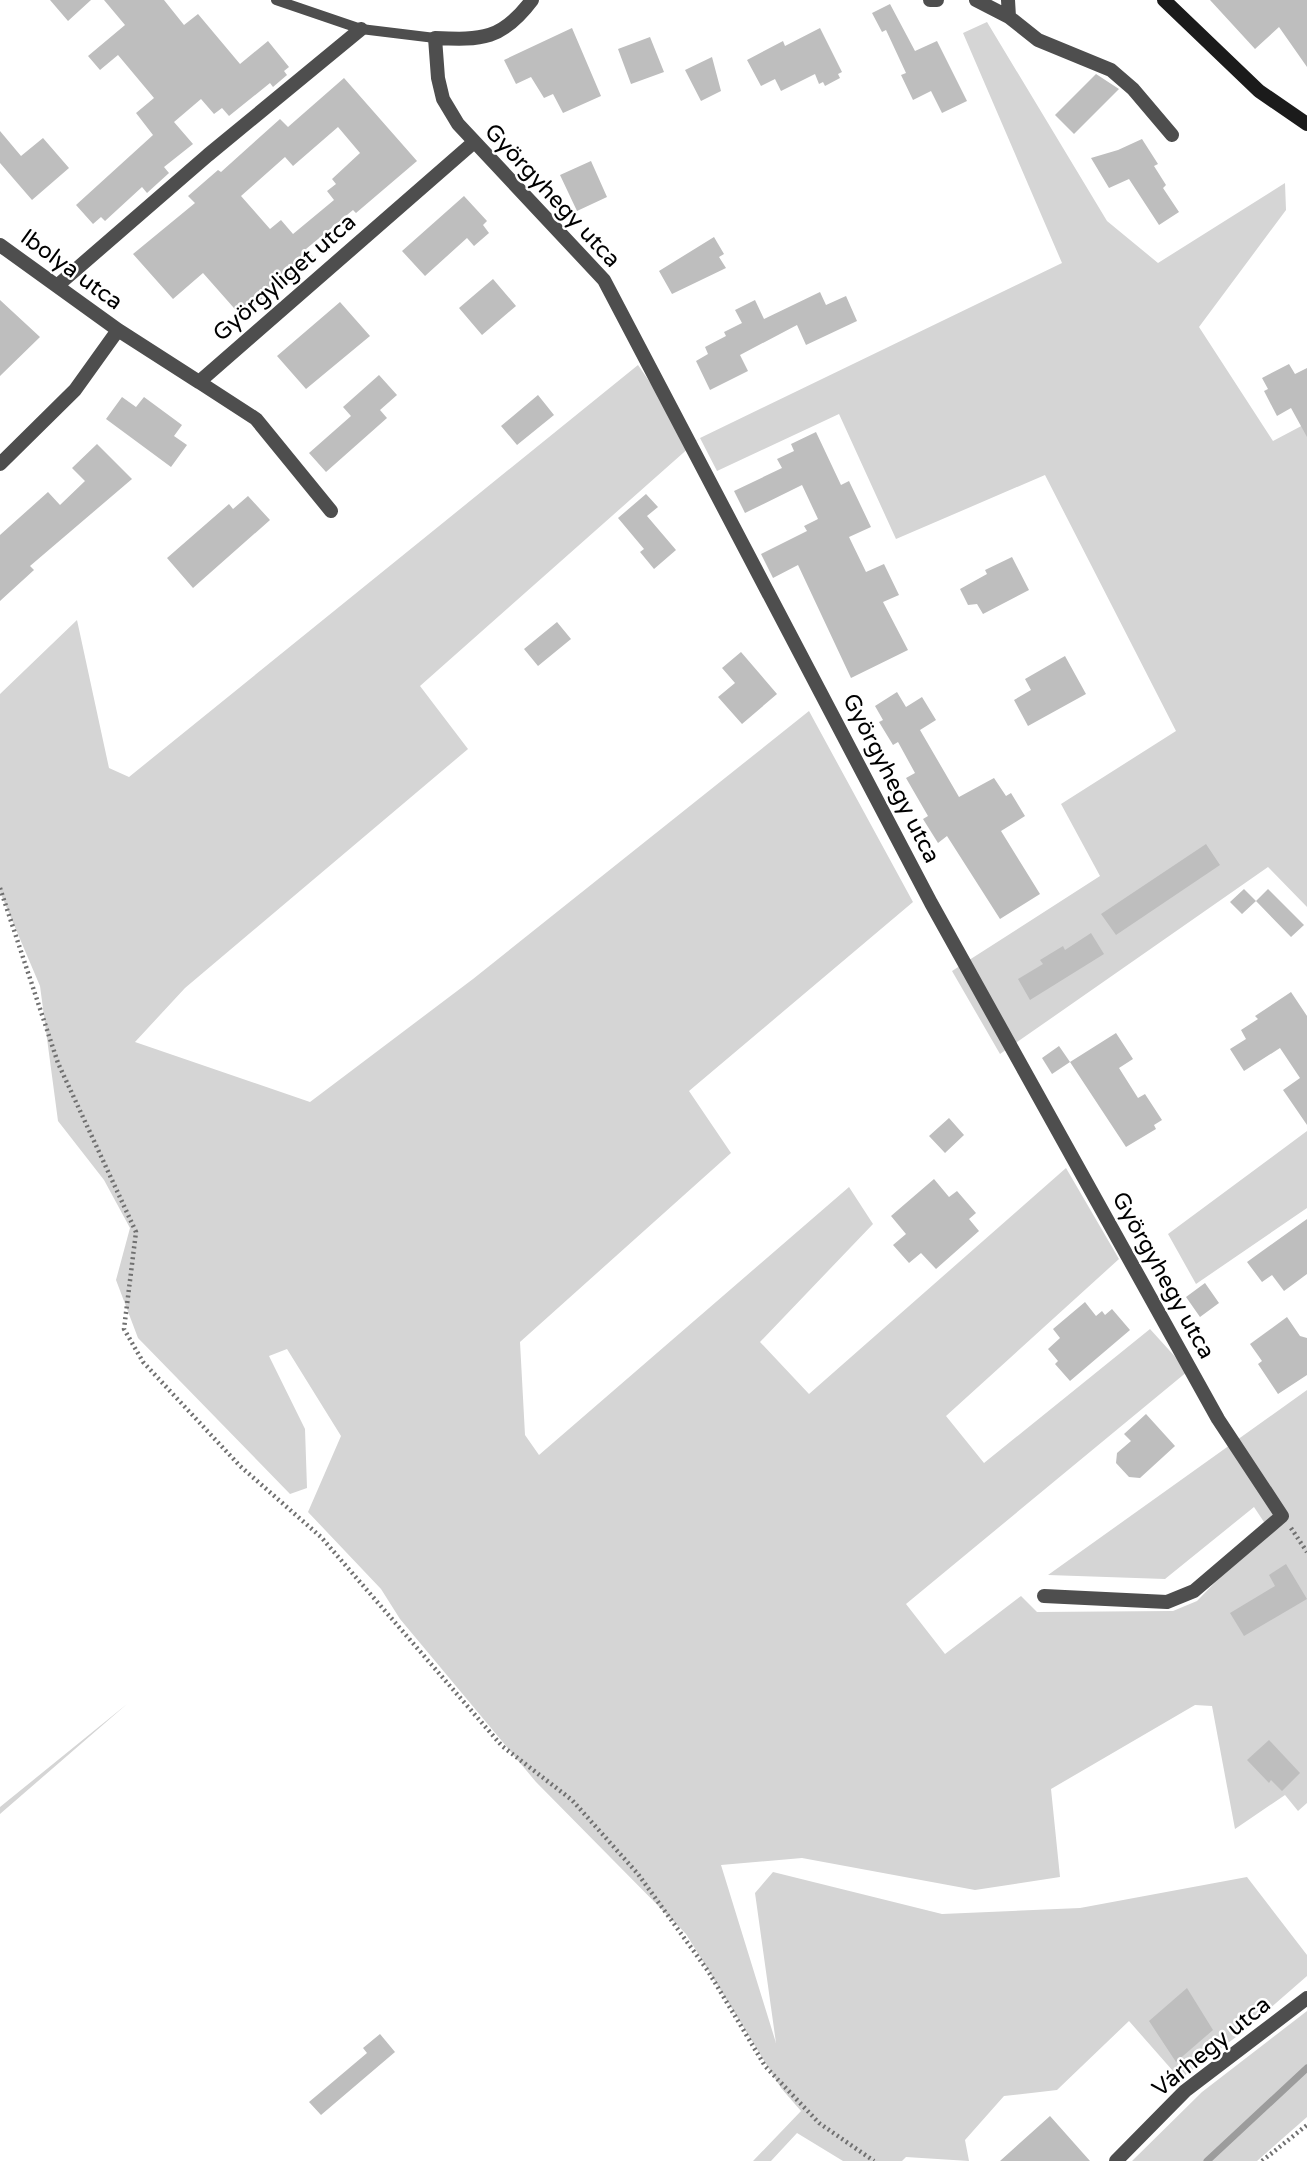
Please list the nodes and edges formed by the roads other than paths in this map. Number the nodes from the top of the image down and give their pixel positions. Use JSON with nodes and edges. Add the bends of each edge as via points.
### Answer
{"nodes":[{"id":1,"x":276,"y":0,"type":"edge"},
{"id":2,"x":532,"y":0,"type":"edge"},
{"id":3,"x":930,"y":0,"type":"edge"},
{"id":4,"x":936,"y":0,"type":"edge"},
{"id":5,"x":976,"y":0,"type":"edge"},
{"id":6,"x":1008,"y":0,"type":"edge"},
{"id":7,"x":1164,"y":0,"type":"edge"},
{"id":8,"x":1009,"y":17,"type":"junction"},
{"id":9,"x":361,"y":29,"type":"junction"},
{"id":10,"x":435,"y":38,"type":"junction"},
{"id":11,"x":1307,"y":124,"type":"edge"},
{"id":12,"x":1172,"y":135,"type":"dead end"},
{"id":13,"x":473,"y":143,"type":"junction"},
{"id":14,"x":0,"y":245,"type":"edge"},
{"id":15,"x":58,"y":285,"type":"junction"},
{"id":16,"x":118,"y":330,"type":"junction"},
{"id":17,"x":199,"y":382,"type":"junction"},
{"id":18,"x":0,"y":464,"type":"edge"},
{"id":19,"x":331,"y":510,"type":"dead end"},
{"id":20,"x":1044,"y":1596,"type":"dead end"},
{"id":21,"x":1307,"y":1998,"type":"edge"},
{"id":22,"x":1116,"y":2161,"type":"edge"}],
"edges":[{"from":1,"to":9,"type":"lane"},
{"from":2,"to":10,"type":"street","via":[[503,32],[475,40]]},
{"from":3,"to":4,"type":"street"},
{"from":5,"to":8,"type":"street"},
{"from":6,"to":8,"type":"street"},
{"from":7,"to":11,"type":"main road","via":[[1259,91]]},
{"from":8,"to":12,"type":"street","via":[[1038,40],[1111,71],[1133,89]]},
{"from":9,"to":10,"type":"lane"},
{"from":9,"to":15,"type":"street"},
{"from":10,"to":13,"type":"street","name":"Györgyhegy utca","via":[[443,99]]},
{"from":13,"to":17,"type":"street","name":"Györgyliget utca"},
{"from":13,"to":20,"type":"street","name":"Györgyhegy utca","via":[[604,280],[931,903],[1217,1419],[1282,1516],[1180,1598],[1167,1602]]},
{"from":14,"to":15,"type":"street","name":"Ibolya utca"},
{"from":15,"to":16,"type":"street","name":"Ibolya utca"},
{"from":16,"to":17,"type":"street"},
{"from":16,"to":18,"type":"street","via":[[75,390]]},
{"from":17,"to":19,"type":"street","via":[[256,419]]},
{"from":21,"to":22,"type":"street","name":"Várhegy utca","via":[[1185,2091]]}]}
